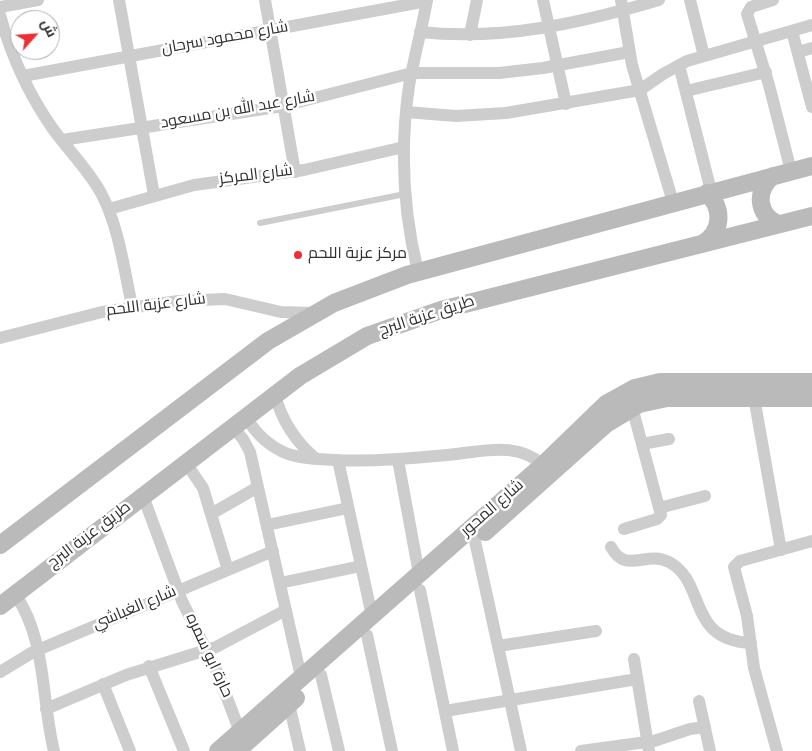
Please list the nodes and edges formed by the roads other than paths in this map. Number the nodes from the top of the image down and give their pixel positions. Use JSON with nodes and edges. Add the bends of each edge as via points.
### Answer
{"nodes":[{"id":1,"x":38,"y":0,"type":"edge"},
{"id":2,"x":119,"y":0,"type":"edge"},
{"id":3,"x":265,"y":0,"type":"edge"},
{"id":4,"x":427,"y":0,"type":"edge"},
{"id":5,"x":477,"y":0,"type":"edge"},
{"id":6,"x":543,"y":0,"type":"edge"},
{"id":7,"x":659,"y":0,"type":"edge"},
{"id":8,"x":690,"y":0,"type":"edge"},
{"id":9,"x":770,"y":0,"type":"edge"},
{"id":10,"x":621,"y":5,"type":"edge"},
{"id":11,"x":0,"y":7,"type":"edge"},
{"id":12,"x":0,"y":15,"type":"edge"},
{"id":13,"x":812,"y":25,"type":"edge"},
{"id":14,"x":548,"y":28,"type":"junction"},
{"id":15,"x":792,"y":31,"type":"junction"},
{"id":16,"x":270,"y":32,"type":"junction"},
{"id":17,"x":420,"y":32,"type":"junction"},
{"id":18,"x":470,"y":35,"type":"junction"},
{"id":19,"x":756,"y":41,"type":"junction"},
{"id":20,"x":812,"y":48,"type":"edge"},
{"id":21,"x":629,"y":52,"type":"junction"},
{"id":22,"x":798,"y":52,"type":"junction"},
{"id":23,"x":704,"y":56,"type":"junction"},
{"id":24,"x":129,"y":57,"type":"junction"},
{"id":25,"x":679,"y":65,"type":"junction"},
{"id":26,"x":556,"y":66,"type":"junction"},
{"id":27,"x":766,"y":72,"type":"junction"},
{"id":28,"x":412,"y":73,"type":"junction"},
{"id":29,"x":23,"y":76,"type":"junction"},
{"id":30,"x":640,"y":90,"type":"junction"},
{"id":31,"x":686,"y":91,"type":"junction"},
{"id":32,"x":566,"y":104,"type":"junction"},
{"id":33,"x":283,"y":106,"type":"junction"},
{"id":34,"x":812,"y":107,"type":"edge"},
{"id":35,"x":406,"y":112,"type":"junction"},
{"id":36,"x":142,"y":128,"type":"junction"},
{"id":37,"x":62,"y":140,"type":"junction"},
{"id":38,"x":404,"y":147,"type":"junction"},
{"id":39,"x":812,"y":166,"type":"edge"},
{"id":40,"x":791,"y":171,"type":"junction"},
{"id":41,"x":295,"y":172,"type":"junction"},
{"id":42,"x":773,"y":176,"type":"junction"},
{"id":43,"x":709,"y":192,"type":"junction"},
{"id":44,"x":405,"y":194,"type":"junction"},
{"id":45,"x":154,"y":195,"type":"junction"},
{"id":46,"x":673,"y":202,"type":"junction"},
{"id":47,"x":109,"y":209,"type":"junction"},
{"id":48,"x":812,"y":216,"type":"edge"},
{"id":49,"x":260,"y":223,"type":"dead end"},
{"id":50,"x":778,"y":224,"type":"junction"},
{"id":51,"x":702,"y":244,"type":"junction"},
{"id":52,"x":418,"y":272,"type":"junction"},
{"id":53,"x":132,"y":306,"type":"junction"},
{"id":54,"x":314,"y":313,"type":"junction"},
{"id":55,"x":0,"y":338,"type":"edge"},
{"id":56,"x":812,"y":382,"type":"edge"},
{"id":57,"x":718,"y":389,"type":"junction"},
{"id":58,"x":275,"y":395,"type":"junction"},
{"id":59,"x":754,"y":397,"type":"junction"},
{"id":60,"x":812,"y":398,"type":"edge"},
{"id":61,"x":632,"y":407,"type":"junction"},
{"id":62,"x":240,"y":422,"type":"junction"},
{"id":63,"x":669,"y":438,"type":"dead end"},
{"id":64,"x":642,"y":444,"type":"junction"},
{"id":65,"x":315,"y":458,"type":"junction"},
{"id":66,"x":338,"y":460,"type":"junction"},
{"id":67,"x":398,"y":460,"type":"junction"},
{"id":68,"x":186,"y":463,"type":"junction"},
{"id":69,"x":543,"y":465,"type":"junction"},
{"id":70,"x":258,"y":487,"type":"junction"},
{"id":71,"x":143,"y":496,"type":"junction"},
{"id":72,"x":705,"y":496,"type":"dead end"},
{"id":73,"x":348,"y":508,"type":"junction"},
{"id":74,"x":659,"y":508,"type":"junction"},
{"id":75,"x":211,"y":514,"type":"junction"},
{"id":76,"x":267,"y":525,"type":"junction"},
{"id":77,"x":624,"y":529,"type":"dead end"},
{"id":78,"x":475,"y":541,"type":"junction"},
{"id":79,"x":812,"y":541,"type":"edge"},
{"id":80,"x":0,"y":545,"type":"edge"},
{"id":81,"x":611,"y":547,"type":"dead end"},
{"id":82,"x":781,"y":550,"type":"junction"},
{"id":83,"x":273,"y":551,"type":"junction"},
{"id":84,"x":361,"y":566,"type":"junction"},
{"id":85,"x":228,"y":570,"type":"junction"},
{"id":86,"x":420,"y":582,"type":"junction"},
{"id":87,"x":280,"y":583,"type":"junction"},
{"id":88,"x":178,"y":591,"type":"junction"},
{"id":89,"x":14,"y":594,"type":"junction"},
{"id":90,"x":0,"y":606,"type":"edge"},
{"id":91,"x":286,"y":610,"type":"junction"},
{"id":92,"x":372,"y":616,"type":"junction"},
{"id":93,"x":596,"y":631,"type":"dead end"},
{"id":94,"x":367,"y":634,"type":"junction"},
{"id":95,"x":750,"y":643,"type":"junction"},
{"id":96,"x":498,"y":646,"type":"junction"},
{"id":97,"x":38,"y":650,"type":"junction"},
{"id":98,"x":207,"y":650,"type":"junction"},
{"id":99,"x":634,"y":659,"type":"dead end"},
{"id":100,"x":149,"y":666,"type":"junction"},
{"id":101,"x":0,"y":672,"type":"edge"},
{"id":102,"x":321,"y":676,"type":"junction"},
{"id":103,"x":301,"y":677,"type":"junction"},
{"id":104,"x":637,"y":679,"type":"junction"},
{"id":105,"x":103,"y":684,"type":"junction"},
{"id":106,"x":510,"y":700,"type":"junction"},
{"id":107,"x":699,"y":702,"type":"dead end"},
{"id":108,"x":289,"y":704,"type":"junction"},
{"id":109,"x":46,"y":709,"type":"junction"},
{"id":110,"x":445,"y":711,"type":"junction"},
{"id":111,"x":705,"y":727,"type":"junction"},
{"id":112,"x":243,"y":744,"type":"edge"},
{"id":113,"x":649,"y":746,"type":"edge"},
{"id":114,"x":597,"y":750,"type":"edge"},
{"id":115,"x":54,"y":751,"type":"edge"},
{"id":116,"x":130,"y":751,"type":"edge"},
{"id":117,"x":184,"y":751,"type":"edge"},
{"id":118,"x":218,"y":751,"type":"edge"},
{"id":119,"x":300,"y":751,"type":"edge"},
{"id":120,"x":339,"y":751,"type":"edge"},
{"id":121,"x":392,"y":751,"type":"edge"},
{"id":122,"x":453,"y":751,"type":"edge"},
{"id":123,"x":521,"y":751,"type":"edge"},
{"id":124,"x":581,"y":751,"type":"edge"},
{"id":125,"x":710,"y":751,"type":"edge"},
{"id":126,"x":777,"y":751,"type":"edge"}],
"edges":[{"from":1,"to":11,"type":"street"},
{"from":2,"to":24,"type":"street"},
{"from":3,"to":16,"type":"street"},
{"from":4,"to":16,"type":"street","name":"شارع محمود سرحان"},
{"from":4,"to":17,"type":"street"},
{"from":5,"to":18,"type":"street"},
{"from":6,"to":14,"type":"street"},
{"from":7,"to":10,"type":"street"},
{"from":8,"to":23,"type":"street"},
{"from":9,"to":19,"type":"street","via":[[748,10]]},
{"from":10,"to":14,"type":"street"},
{"from":10,"to":21,"type":"street"},
{"from":12,"to":29,"type":"street"},
{"from":13,"to":15,"type":"street"},
{"from":14,"to":18,"type":"street"},
{"from":14,"to":26,"type":"street"},
{"from":15,"to":19,"type":"street"},
{"from":15,"to":22,"type":"street"},
{"from":16,"to":24,"type":"street","name":"شارع محمود سرحان"},
{"from":16,"to":33,"type":"street"},
{"from":17,"to":18,"type":"street"},
{"from":17,"to":28,"type":"street"},
{"from":19,"to":23,"type":"street"},
{"from":19,"to":27,"type":"street"},
{"from":20,"to":22,"type":"street"},
{"from":21,"to":26,"type":"street","name":"شارع عبد الله بن مسعود"},
{"from":21,"to":30,"type":"street"},
{"from":22,"to":34,"type":"street"},
{"from":23,"to":25,"type":"street"},
{"from":24,"to":29,"type":"street","name":"شارع محمود سرحان"},
{"from":24,"to":36,"type":"street"},
{"from":25,"to":30,"type":"street"},
{"from":25,"to":31,"type":"street"},
{"from":26,"to":28,"type":"street","name":"شارع عبد الله بن مسعود","via":[[484,74]]},
{"from":26,"to":32,"type":"street"},
{"from":27,"to":31,"type":"street"},
{"from":27,"to":40,"type":"street"},
{"from":28,"to":33,"type":"street","name":"شارع عبد الله بن مسعود"},
{"from":28,"to":35,"type":"street"},
{"from":29,"to":37,"type":"street"},
{"from":30,"to":32,"type":"street"},
{"from":30,"to":46,"type":"street"},
{"from":31,"to":43,"type":"street"},
{"from":32,"to":35,"type":"street","via":[[489,115]]},
{"from":33,"to":36,"type":"street","name":"شارع عبد الله بن مسعود"},
{"from":33,"to":41,"type":"street"},
{"from":35,"to":38,"type":"street"},
{"from":36,"to":37,"type":"street","name":"شارع عبد الله بن مسعود"},
{"from":36,"to":45,"type":"street"},
{"from":37,"to":47,"type":"street","via":[[96,185]]},
{"from":38,"to":41,"type":"street","name":"شارع المركز"},
{"from":38,"to":44,"type":"street"},
{"from":39,"to":40,"type":"street"},
{"from":40,"to":42,"type":"street"},
{"from":41,"to":45,"type":"street","name":"شارع المركز","via":[[224,180]]},
{"from":42,"to":43,"type":"street"},
{"from":42,"to":50,"type":"street","via":[[764,185],[761,202],[765,214]]},
{"from":43,"to":46,"type":"street"},
{"from":43,"to":51,"type":"street","via":[[715,202],[718,220],[712,236]]},
{"from":44,"to":49,"type":"lane"},
{"from":44,"to":52,"type":"street"},
{"from":45,"to":47,"type":"street","name":"شارع المركز"},
{"from":46,"to":52,"type":"street"},
{"from":47,"to":53,"type":"street"},
{"from":48,"to":50,"type":"street","name":"طريق عزبة البرج"},
{"from":50,"to":51,"type":"street","name":"طريق عزبة البرج"},
{"from":51,"to":58,"type":"street","name":"طريق عزبة البرج","via":[[411,319],[367,336],[340,351]]},
{"from":52,"to":54,"type":"street","via":[[365,289]]},
{"from":53,"to":54,"type":"street","name":"شارع عزبة اللحم","via":[[225,299],[281,312]]},
{"from":53,"to":55,"type":"street","name":"شارع عزبة اللحم"},
{"from":54,"to":80,"type":"street","via":[[268,341]]},
{"from":56,"to":57,"type":"street","name":"شارع المحور"},
{"from":57,"to":59,"type":"street","name":"شارع المحور"},
{"from":57,"to":61,"type":"street","name":"شارع المحور"},
{"from":57,"to":69,"type":"street","name":"شارع المحور","via":[[654,383],[623,393],[596,412]]},
{"from":58,"to":62,"type":"street","name":"طريق عزبة البرج"},
{"from":58,"to":65,"type":"street","via":[[288,427]]},
{"from":59,"to":60,"type":"street","name":"شارع المحور"},
{"from":59,"to":82,"type":"street"},
{"from":61,"to":64,"type":"street"},
{"from":61,"to":78,"type":"street","name":"شارع المحور","via":[[606,424]]},
{"from":62,"to":65,"type":"street","via":[[275,448],[294,456]]},
{"from":62,"to":68,"type":"street","name":"طريق عزبة البرج"},
{"from":62,"to":70,"type":"street"},
{"from":63,"to":64,"type":"street"},
{"from":64,"to":74,"type":"street"},
{"from":65,"to":66,"type":"street"},
{"from":66,"to":67,"type":"street"},
{"from":66,"to":73,"type":"street"},
{"from":67,"to":69,"type":"street","via":[[507,449],[527,453]]},
{"from":67,"to":86,"type":"street"},
{"from":68,"to":71,"type":"street","name":"طريق عزبة البرج"},
{"from":68,"to":75,"type":"street","via":[[201,483]]},
{"from":69,"to":86,"type":"street","name":"شارع المحور"},
{"from":70,"to":75,"type":"street"},
{"from":70,"to":76,"type":"street"},
{"from":71,"to":88,"type":"street","name":"حارة ابو سمره"},
{"from":71,"to":89,"type":"street","name":"طريق عزبة البرج"},
{"from":72,"to":74,"type":"street"},
{"from":73,"to":76,"type":"street"},
{"from":73,"to":84,"type":"street"},
{"from":74,"to":77,"type":"street","via":[[661,515],[657,520]]},
{"from":75,"to":85,"type":"street"},
{"from":76,"to":83,"type":"street"},
{"from":78,"to":86,"type":"street","name":"شارع المحور"},
{"from":78,"to":96,"type":"street"},
{"from":79,"to":82,"type":"street"},
{"from":81,"to":95,"type":"street","via":[[627,562],[656,558],[673,564],[685,578],[711,628],[732,640]]},
{"from":82,"to":95,"type":"street","via":[[738,562],[734,567],[747,616]]},
{"from":83,"to":85,"type":"street","name":"شارع الغباشي"},
{"from":83,"to":87,"type":"street"},
{"from":84,"to":87,"type":"street"},
{"from":84,"to":92,"type":"street"},
{"from":85,"to":88,"type":"street","name":"شارع الغباشي"},
{"from":86,"to":92,"type":"street","name":"شارع المحور"},
{"from":86,"to":94,"type":"street","name":"شارع المحور"},
{"from":86,"to":110,"type":"street"},
{"from":87,"to":91,"type":"street"},
{"from":88,"to":97,"type":"street","name":"شارع الغباشي"},
{"from":88,"to":98,"type":"street","name":"حارة ابو سمره"},
{"from":89,"to":90,"type":"street","name":"طريق عزبة البرج"},
{"from":89,"to":97,"type":"street","via":[[30,620]]},
{"from":91,"to":98,"type":"street"},
{"from":91,"to":103,"type":"street"},
{"from":92,"to":103,"type":"street","name":"شارع المحور"},
{"from":93,"to":96,"type":"street"},
{"from":94,"to":102,"type":"street","name":"شارع المحور"},
{"from":94,"to":121,"type":"street"},
{"from":95,"to":126,"type":"street"},
{"from":96,"to":106,"type":"street"},
{"from":97,"to":101,"type":"street","name":"شارع الغباشي"},
{"from":97,"to":109,"type":"street"},
{"from":98,"to":100,"type":"street"},
{"from":98,"to":112,"type":"street","name":"حارة ابو سمره","via":[[230,702]]},
{"from":99,"to":104,"type":"street"},
{"from":100,"to":105,"type":"street"},
{"from":100,"to":117,"type":"street"},
{"from":102,"to":108,"type":"street","name":"شارع المحور"},
{"from":102,"to":120,"type":"street"},
{"from":103,"to":112,"type":"street","name":"شارع المحور"},
{"from":104,"to":106,"type":"street"},
{"from":104,"to":113,"type":"street"},
{"from":105,"to":109,"type":"street"},
{"from":105,"to":116,"type":"street"},
{"from":106,"to":110,"type":"street"},
{"from":106,"to":123,"type":"street"},
{"from":107,"to":111,"type":"street"},
{"from":108,"to":112,"type":"street","name":"شارع المحور"},
{"from":108,"to":119,"type":"street"},
{"from":109,"to":115,"type":"street"},
{"from":110,"to":122,"type":"street"},
{"from":111,"to":113,"type":"street","via":[[690,729]]},
{"from":111,"to":125,"type":"street"},
{"from":112,"to":118,"type":"street","name":"شارع المحور"},
{"from":113,"to":114,"type":"street"},
{"from":114,"to":124,"type":"street"}]}
